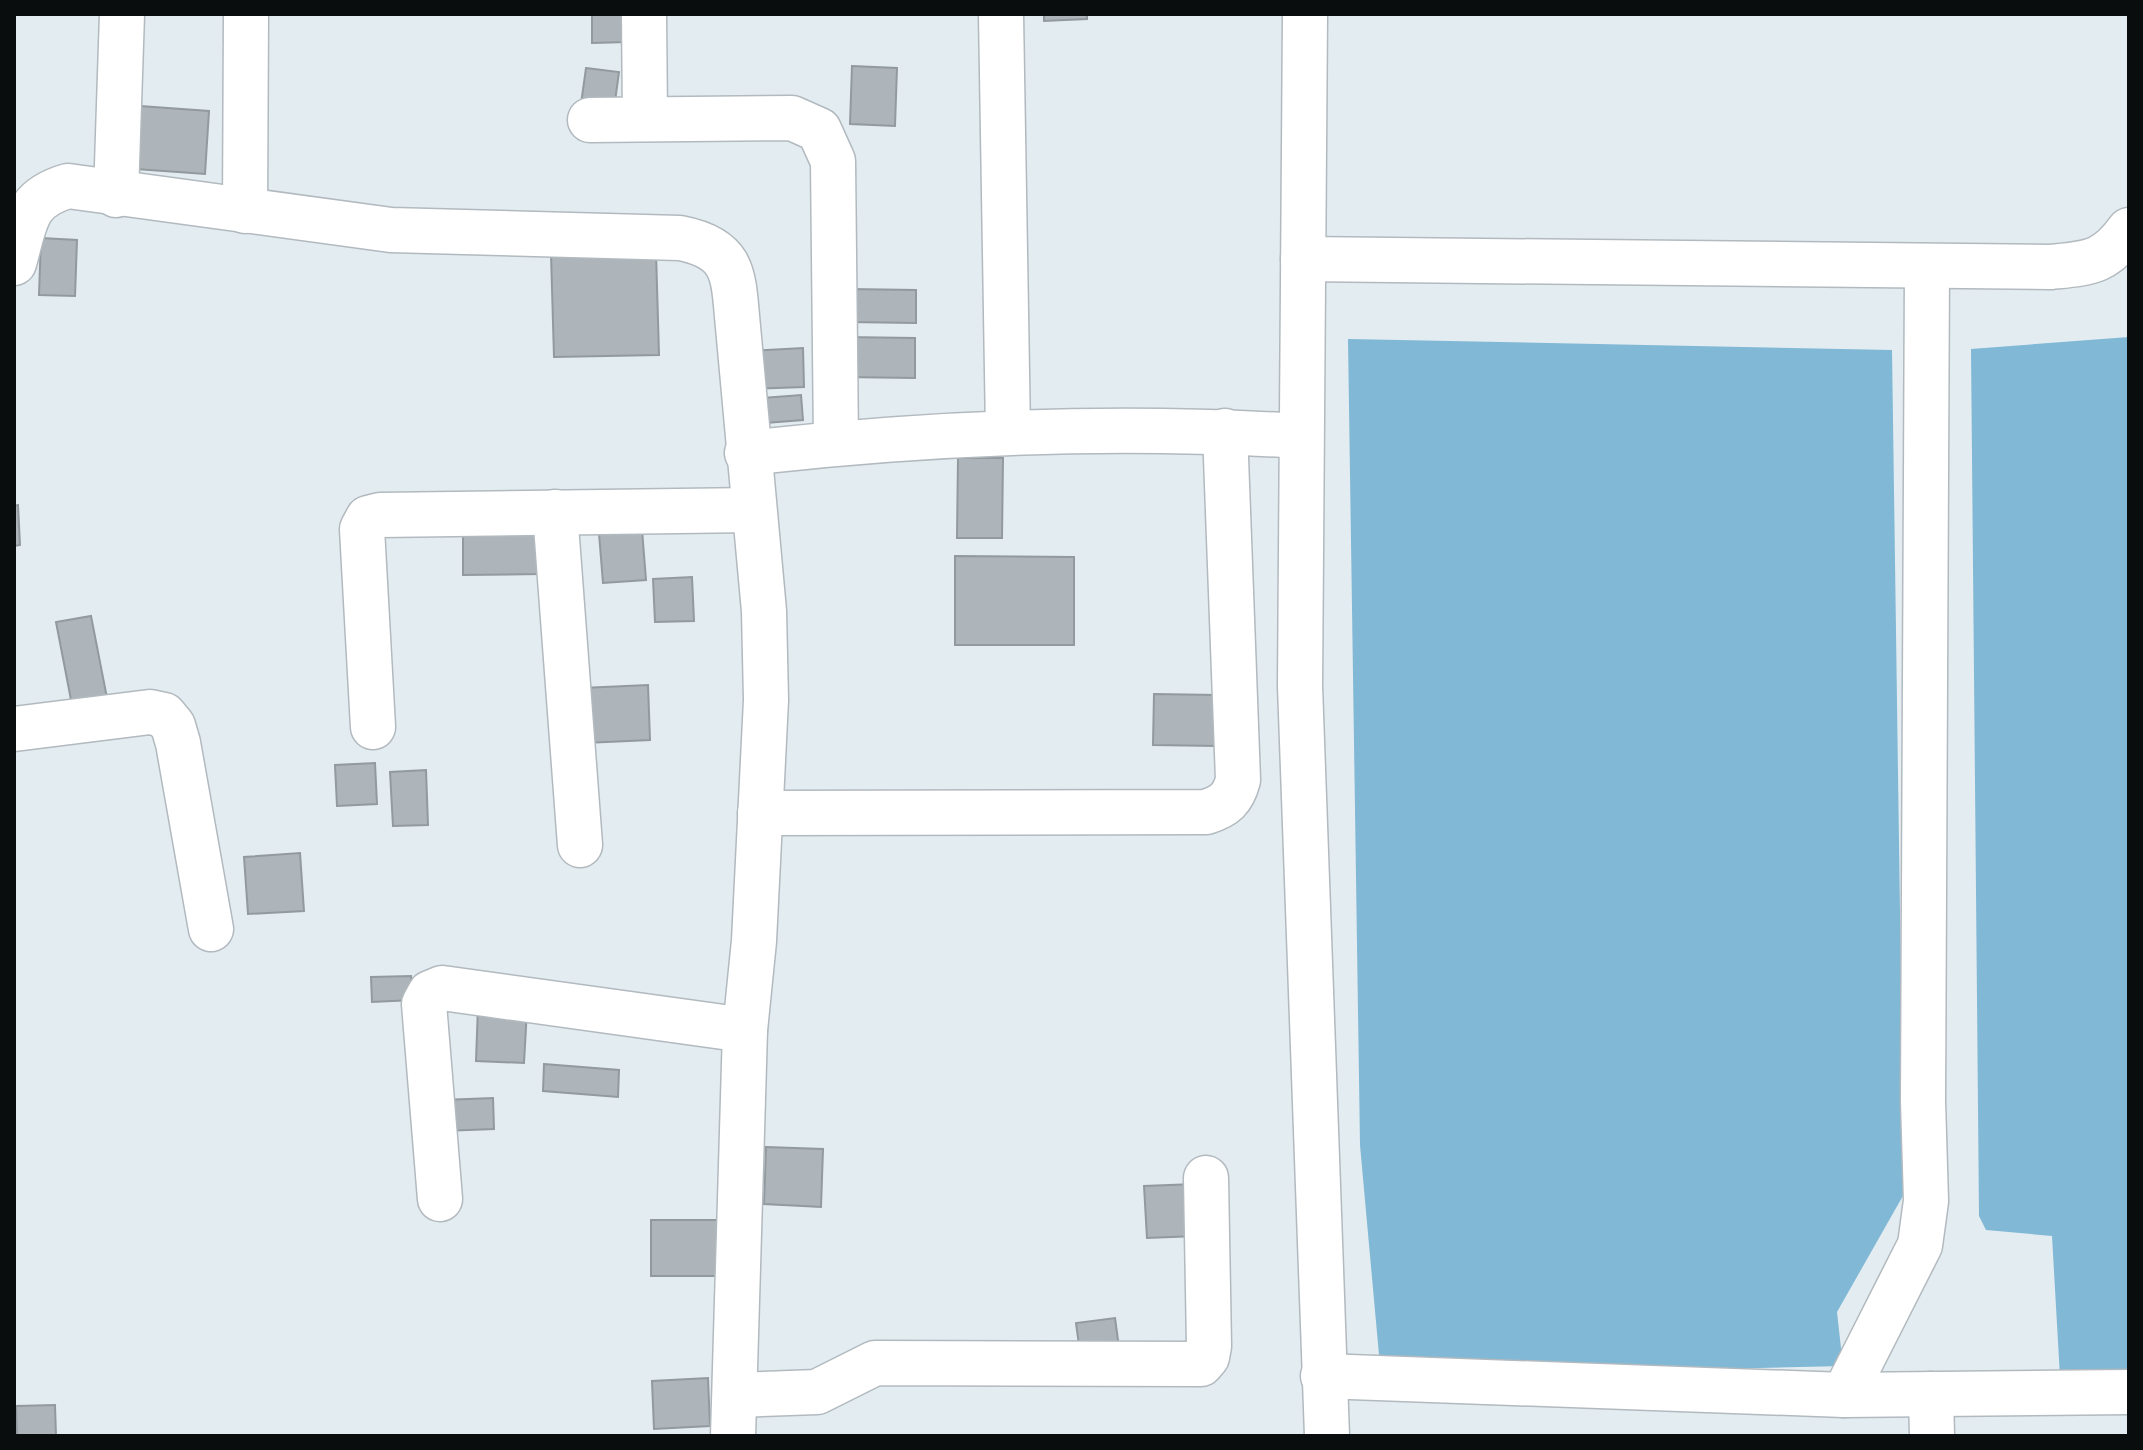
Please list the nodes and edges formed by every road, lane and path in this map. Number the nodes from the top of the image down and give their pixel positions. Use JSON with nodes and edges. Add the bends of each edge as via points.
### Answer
{"nodes":[{"id":1,"x":122,"y":14,"type":"edge"},
{"id":2,"x":246,"y":14,"type":"edge"},
{"id":3,"x":644,"y":14,"type":"edge"},
{"id":4,"x":1001,"y":14,"type":"edge"},
{"id":5,"x":1305,"y":14,"type":"edge"},
{"id":6,"x":645,"y":118,"type":"junction"},
{"id":7,"x":590,"y":120,"type":"dead end"},
{"id":8,"x":116,"y":195,"type":"junction"},
{"id":9,"x":245,"y":211,"type":"junction"},
{"id":10,"x":2129,"y":230,"type":"edge"},
{"id":11,"x":1303,"y":259,"type":"junction"},
{"id":12,"x":14,"y":263,"type":"edge"},
{"id":13,"x":1927,"y":266,"type":"junction"},
{"id":14,"x":1225,"y":431,"type":"junction"},
{"id":15,"x":1008,"y":432,"type":"junction"},
{"id":16,"x":1301,"y":436,"type":"junction"},
{"id":17,"x":836,"y":443,"type":"junction"},
{"id":18,"x":747,"y":453,"type":"junction"},
{"id":19,"x":754,"y":510,"type":"junction"},
{"id":20,"x":555,"y":512,"type":"junction"},
{"id":21,"x":373,"y":727,"type":"dead end"},
{"id":22,"x":14,"y":729,"type":"edge"},
{"id":23,"x":760,"y":813,"type":"junction"},
{"id":24,"x":580,"y":845,"type":"dead end"},
{"id":25,"x":211,"y":929,"type":"dead end"},
{"id":26,"x":745,"y":1030,"type":"junction"},
{"id":27,"x":1206,"y":1178,"type":"dead end"},
{"id":28,"x":440,"y":1199,"type":"dead end"},
{"id":29,"x":1323,"y":1376,"type":"junction"},
{"id":30,"x":2129,"y":1392,"type":"edge"},
{"id":31,"x":1844,"y":1395,"type":"junction"},
{"id":32,"x":1932,"y":1415,"type":"edge"},
{"id":33,"x":734,"y":1416,"type":"edge"},
{"id":34,"x":1327,"y":1436,"type":"edge"}],
"edges":[{"from":1,"to":8,"type":"street"},
{"from":2,"to":9,"type":"street"},
{"from":3,"to":6,"type":"street"},
{"from":4,"to":15,"type":"street"},
{"from":5,"to":11,"type":"street"},
{"from":6,"to":7,"type":"street"},
{"from":6,"to":17,"type":"street","via":[[792,118],[819,130],[833,161]]},
{"from":8,"to":9,"type":"street"},
{"from":8,"to":12,"type":"street","via":[[68,186],[44,193],[29,210]]},
{"from":9,"to":18,"type":"street","via":[[391,230],[705,243],[724,256],[734,286]]},
{"from":10,"to":13,"type":"street","via":[[2114,251],[2087,263]]},
{"from":11,"to":13,"type":"street"},
{"from":11,"to":16,"type":"street"},
{"from":13,"to":31,"type":"street","via":[[1926,1201],[1920,1245]]},
{"from":14,"to":15,"type":"street"},
{"from":14,"to":16,"type":"street"},
{"from":14,"to":23,"type":"street","via":[[1238,780],[1234,796],[1221,807],[1206,812]]},
{"from":15,"to":17,"type":"street"},
{"from":16,"to":29,"type":"street","via":[[1300,686]]},
{"from":17,"to":18,"type":"street"},
{"from":18,"to":19,"type":"street"},
{"from":19,"to":20,"type":"street"},
{"from":19,"to":23,"type":"street","via":[[766,700]]},
{"from":20,"to":21,"type":"street","via":[[368,518],[362,529]]},
{"from":20,"to":24,"type":"street"},
{"from":22,"to":25,"type":"street","via":[[150,712],[164,715],[178,743]]},
{"from":23,"to":26,"type":"street"},
{"from":26,"to":28,"type":"street","via":[[442,988],[430,993],[424,1004]]},
{"from":26,"to":33,"type":"street"},
{"from":27,"to":33,"type":"street","via":[[1209,1346],[1201,1364],[875,1363],[817,1392]]},
{"from":29,"to":31,"type":"street"},
{"from":29,"to":34,"type":"street"},
{"from":30,"to":32,"type":"street"},
{"from":31,"to":32,"type":"street"}]}
